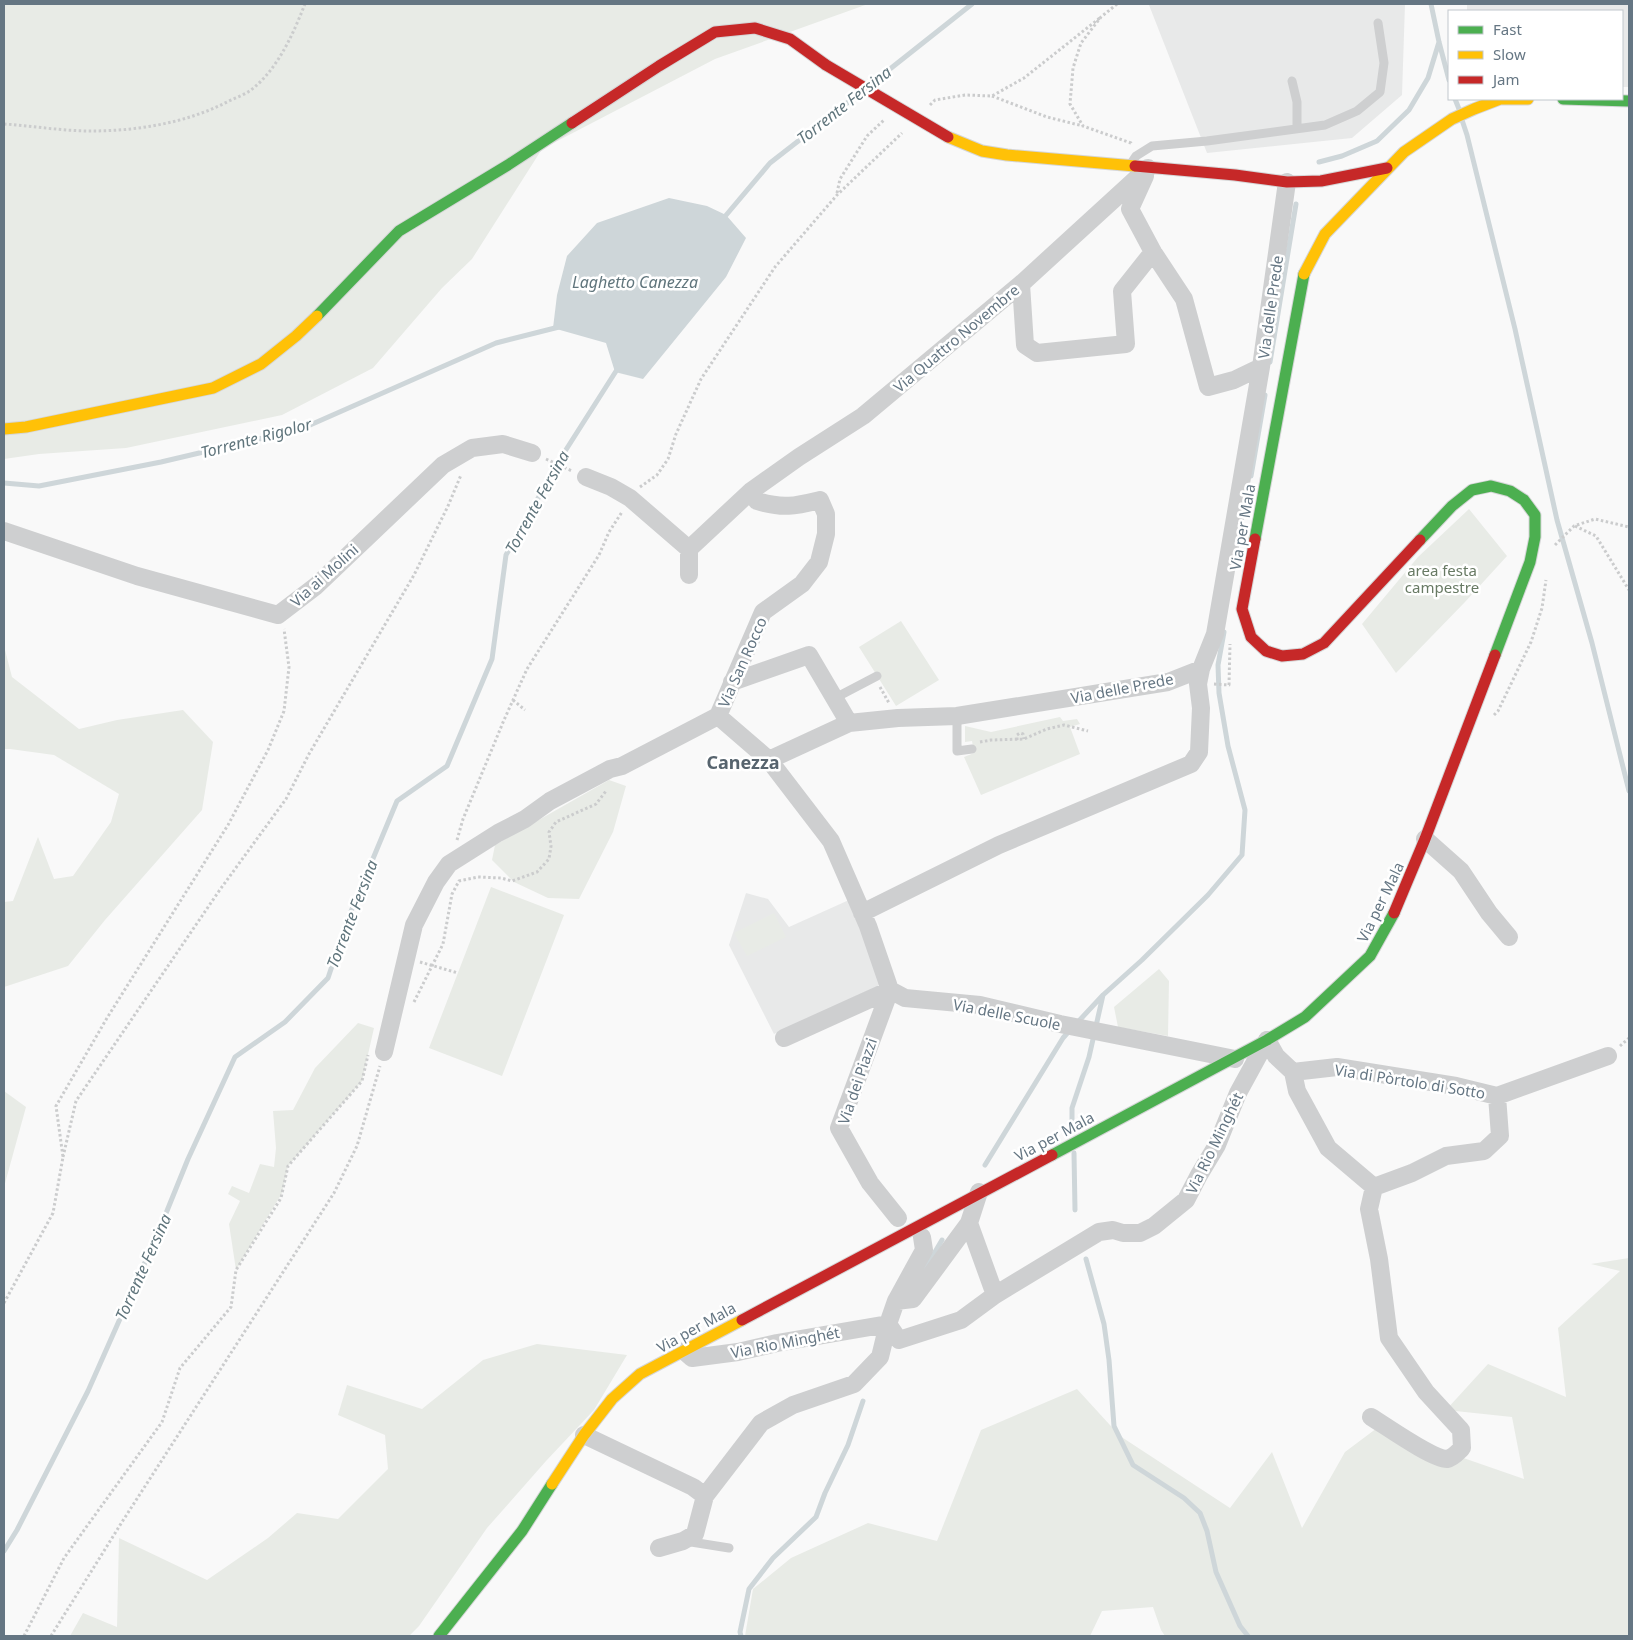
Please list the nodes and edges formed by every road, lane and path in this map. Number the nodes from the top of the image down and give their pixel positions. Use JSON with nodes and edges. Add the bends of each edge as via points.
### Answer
{"nodes":[{"id":1,"x":305,"y":4,"type":"edge"},
{"id":2,"x":1117,"y":4,"type":"edge"},
{"id":3,"x":1101,"y":17,"type":"junction"},
{"id":4,"x":1378,"y":24,"type":"dead end"},
{"id":5,"x":1292,"y":81,"type":"dead end"},
{"id":6,"x":992,"y":96,"type":"junction"},
{"id":7,"x":1497,"y":100,"type":"edge"},
{"id":8,"x":929,"y":104,"type":"dead end"},
{"id":9,"x":889,"y":118,"type":"dead end"},
{"id":10,"x":4,"y":124,"type":"edge"},
{"id":11,"x":1083,"y":126,"type":"junction"},
{"id":12,"x":1297,"y":128,"type":"junction"},
{"id":13,"x":904,"y":131,"type":"dead end"},
{"id":14,"x":1142,"y":162,"type":"junction"},
{"id":15,"x":1128,"y":167,"type":"junction"},
{"id":16,"x":1387,"y":168,"type":"junction"},
{"id":17,"x":1321,"y":180,"type":"junction"},
{"id":18,"x":1287,"y":182,"type":"junction"},
{"id":19,"x":837,"y":195,"type":"junction"},
{"id":20,"x":1329,"y":195,"type":"dead end"},
{"id":21,"x":1153,"y":252,"type":"junction"},
{"id":22,"x":1021,"y":284,"type":"junction"},
{"id":23,"x":1262,"y":367,"type":"junction"},
{"id":24,"x":4,"y":429,"type":"edge"},
{"id":25,"x":532,"y":453,"type":"joint"},
{"id":26,"x":462,"y":473,"type":"dead end"},
{"id":27,"x":586,"y":477,"type":"joint"},
{"id":28,"x":751,"y":491,"type":"junction"},
{"id":29,"x":630,"y":498,"type":"junction"},
{"id":30,"x":1574,"y":526,"type":"junction"},
{"id":31,"x":1629,"y":527,"type":"edge"},
{"id":32,"x":4,"y":531,"type":"edge"},
{"id":33,"x":689,"y":549,"type":"junction"},
{"id":34,"x":1553,"y":551,"type":"dead end"},
{"id":35,"x":1546,"y":573,"type":"dead end"},
{"id":36,"x":689,"y":575,"type":"dead end"},
{"id":37,"x":1629,"y":590,"type":"edge"},
{"id":38,"x":278,"y":615,"type":"junction"},
{"id":39,"x":1251,"y":637,"type":"junction"},
{"id":40,"x":1200,"y":669,"type":"junction"},
{"id":41,"x":876,"y":677,"type":"joint"},
{"id":42,"x":732,"y":682,"type":"junction"},
{"id":43,"x":1211,"y":684,"type":"dead end"},
{"id":44,"x":835,"y":698,"type":"junction"},
{"id":45,"x":513,"y":700,"type":"junction"},
{"id":46,"x":889,"y":702,"type":"dead end"},
{"id":47,"x":525,"y":710,"type":"dead end"},
{"id":48,"x":718,"y":716,"type":"junction"},
{"id":49,"x":957,"y":716,"type":"junction"},
{"id":50,"x":1469,"y":720,"type":"junction"},
{"id":51,"x":849,"y":723,"type":"junction"},
{"id":52,"x":1088,"y":731,"type":"dead end"},
{"id":53,"x":1017,"y":740,"type":"junction"},
{"id":54,"x":1024,"y":740,"type":"junction"},
{"id":55,"x":972,"y":746,"type":"joint"},
{"id":56,"x":769,"y":760,"type":"junction"},
{"id":57,"x":610,"y":769,"type":"junction"},
{"id":58,"x":1425,"y":839,"type":"junction"},
{"id":59,"x":449,"y":864,"type":"junction"},
{"id":60,"x":862,"y":913,"type":"junction"},
{"id":61,"x":1509,"y":937,"type":"dead end"},
{"id":62,"x":406,"y":958,"type":"junction"},
{"id":63,"x":433,"y":966,"type":"junction"},
{"id":64,"x":458,"y":974,"type":"dead end"},
{"id":65,"x":890,"y":990,"type":"junction"},
{"id":66,"x":412,"y":1010,"type":"dead end"},
{"id":67,"x":784,"y":1038,"type":"dead end"},
{"id":68,"x":1267,"y":1040,"type":"junction"},
{"id":69,"x":377,"y":1049,"type":"junction"},
{"id":70,"x":1608,"y":1056,"type":"dead end"},
{"id":71,"x":1235,"y":1059,"type":"junction"},
{"id":72,"x":1293,"y":1072,"type":"junction"},
{"id":73,"x":1497,"y":1096,"type":"junction"},
{"id":74,"x":63,"y":1157,"type":"junction"},
{"id":75,"x":1374,"y":1187,"type":"junction"},
{"id":76,"x":979,"y":1192,"type":"junction"},
{"id":77,"x":898,"y":1218,"type":"dead end"},
{"id":78,"x":969,"y":1224,"type":"junction"},
{"id":79,"x":922,"y":1237,"type":"dead end"},
{"id":80,"x":995,"y":1295,"type":"junction"},
{"id":81,"x":896,"y":1301,"type":"junction"},
{"id":82,"x":4,"y":1303,"type":"edge"},
{"id":83,"x":888,"y":1324,"type":"junction"},
{"id":84,"x":684,"y":1351,"type":"junction"},
{"id":85,"x":1372,"y":1417,"type":"dead end"},
{"id":86,"x":584,"y":1435,"type":"junction"},
{"id":87,"x":705,"y":1496,"type":"junction"},
{"id":88,"x":683,"y":1541,"type":"junction"},
{"id":89,"x":659,"y":1548,"type":"dead end"},
{"id":90,"x":729,"y":1548,"type":"dead end"},
{"id":91,"x":24,"y":1636,"type":"edge"},
{"id":92,"x":51,"y":1636,"type":"edge"},
{"id":93,"x":439,"y":1636,"type":"edge"}],
"edges":[{"from":1,"to":10,"type":"path","via":[[271,70],[251,90],[212,110],[134,128],[91,131]]},
{"from":2,"to":3,"type":"path"},
{"from":3,"to":6,"type":"path","via":[[1024,78]]},
{"from":3,"to":11,"type":"path","via":[[1081,43],[1072,68],[1070,104]]},
{"from":4,"to":12,"type":"lane","via":[[1384,63],[1380,92],[1357,111],[1325,125]]},
{"from":5,"to":12,"type":"lane"},
{"from":6,"to":8,"type":"path","via":[[965,95]]},
{"from":6,"to":11,"type":"path","via":[[1047,117]]},
{"from":7,"to":16,"type":"main road","name":"Via per Mala","via":[[1452,119],[1404,152]]},
{"from":9,"to":19,"type":"path","via":[[867,136],[840,179]]},
{"from":11,"to":14,"type":"path","via":[[1131,143]]},
{"from":12,"to":14,"type":"lane","via":[[1152,146]]},
{"from":13,"to":19,"type":"path"},
{"from":14,"to":15,"type":"main road"},
{"from":14,"to":15,"type":"lane"},
{"from":14,"to":18,"type":"main road"},
{"from":14,"to":21,"type":"street","via":[[1130,209]]},
{"from":14,"to":22,"type":"street","name":"Via Quattro Novembre"},
{"from":15,"to":24,"type":"main road","bridge":true,"via":[[982,151],[948,137],[826,65],[790,39],[756,28],[715,32],[399,231],[296,336],[262,364],[213,388]]},
{"from":16,"to":17,"type":"main road"},
{"from":16,"to":39,"type":"main road","name":"Via per Mala","via":[[1339,213],[1304,276],[1242,609]]},
{"from":17,"to":18,"type":"main road"},
{"from":17,"to":20,"type":"main road"},
{"from":18,"to":23,"type":"street","name":"Via delle Prede"},
{"from":19,"to":29,"type":"path","via":[[775,267],[701,379],[668,459],[657,474]]},
{"from":21,"to":22,"type":"street","via":[[1122,291],[1126,344],[1037,352],[1025,345]]},
{"from":21,"to":23,"type":"street","via":[[1184,299],[1208,387]]},
{"from":22,"to":28,"type":"street","name":"Via Quattro Novembre","via":[[863,416]]},
{"from":23,"to":40,"type":"street","name":"Via delle Prede","via":[[1215,634]]},
{"from":25,"to":27,"type":"path"},
{"from":25,"to":38,"type":"street","name":"Via ai Molini","via":[[503,444],[472,448],[443,465],[316,586]]},
{"from":26,"to":74,"type":"path","via":[[414,575],[286,799],[219,890],[76,1101]]},
{"from":27,"to":29,"type":"street","via":[[611,486]]},
{"from":28,"to":33,"type":"street","name":"Via Quattro Novembre"},
{"from":28,"to":42,"type":"street","name":"Via San Rocco","via":[[758,500],[779,506],[820,500],[826,514],[826,534],[819,562],[808,577],[763,612]]},
{"from":29,"to":33,"type":"street"},
{"from":29,"to":45,"type":"path","via":[[599,555],[527,669]]},
{"from":30,"to":31,"type":"path","via":[[1595,519]]},
{"from":30,"to":34,"type":"path","via":[[1555,544]]},
{"from":30,"to":37,"type":"path","via":[[1596,536]]},
{"from":32,"to":38,"type":"street","name":"Via ai Molini","via":[[137,576]]},
{"from":33,"to":36,"type":"street"},
{"from":35,"to":50,"type":"path","via":[[1542,608],[1531,642],[1498,711],[1486,723]]},
{"from":38,"to":74,"type":"path","via":[[282,617],[289,667],[284,711],[268,750],[228,825],[56,1106]]},
{"from":39,"to":43,"type":"path","via":[[1242,646],[1230,644],[1229,684]]},
{"from":39,"to":50,"type":"main road","name":"Via per Mala","via":[[1266,651],[1282,656],[1303,654],[1324,643],[1452,506],[1472,490],[1491,486],[1510,491],[1524,500],[1535,515],[1535,537],[1530,562]]},
{"from":40,"to":49,"type":"street","name":"Via delle Prede","via":[[1168,682]]},
{"from":40,"to":60,"type":"street","via":[[1199,752],[1191,764],[999,845]]},
{"from":41,"to":44,"type":"lane"},
{"from":41,"to":46,"type":"path"},
{"from":42,"to":44,"type":"street","via":[[810,655]]},
{"from":42,"to":48,"type":"street","name":"Via San Rocco"},
{"from":44,"to":51,"type":"street"},
{"from":45,"to":47,"type":"path"},
{"from":45,"to":59,"type":"path","via":[[463,819]]},
{"from":48,"to":56,"type":"street"},
{"from":48,"to":57,"type":"street","via":[[622,766]]},
{"from":49,"to":51,"type":"street","name":"Via delle Prede"},
{"from":49,"to":55,"type":"lane","via":[[957,751]]},
{"from":50,"to":58,"type":"main road","name":"Via per Mala"},
{"from":51,"to":56,"type":"street","name":"Via delle Prede"},
{"from":52,"to":54,"type":"path","via":[[1064,725]]},
{"from":53,"to":54,"type":"path"},
{"from":53,"to":54,"type":"path","via":[[1020,733]]},
{"from":53,"to":55,"type":"path","via":[[991,740]]},
{"from":56,"to":60,"type":"street","via":[[831,841]]},
{"from":57,"to":59,"type":"street","via":[[550,801]]},
{"from":57,"to":63,"type":"path","via":[[613,781],[596,804],[556,822],[549,832],[549,859],[537,872],[512,881],[478,877],[459,881],[452,894],[443,944]]},
{"from":58,"to":61,"type":"street","via":[[1461,871]]},
{"from":58,"to":68,"type":"main road","name":"Via per Mala","via":[[1396,909],[1370,956],[1305,1017]]},
{"from":59,"to":62,"type":"street","via":[[414,924]]},
{"from":60,"to":65,"type":"street"},
{"from":62,"to":63,"type":"path"},
{"from":62,"to":69,"type":"street"},
{"from":63,"to":64,"type":"path"},
{"from":63,"to":66,"type":"path"},
{"from":65,"to":67,"type":"street"},
{"from":65,"to":71,"type":"street","name":"Via delle Scuole","via":[[905,998],[980,1005]]},
{"from":65,"to":77,"type":"street","name":"Via dei Piazzi","via":[[839,1128],[870,1183]]},
{"from":68,"to":71,"type":"main road","name":"Via per Mala"},
{"from":68,"to":72,"type":"street","via":[[1276,1056]]},
{"from":68,"to":80,"type":"street","name":"Via Rio Minghét","via":[[1186,1200],[1154,1226],[1140,1232],[1099,1232]]},
{"from":69,"to":91,"type":"path","via":[[362,1081],[288,1166],[281,1198],[236,1270],[231,1307],[180,1368],[162,1422],[64,1558]]},
{"from":69,"to":92,"type":"path","via":[[357,1146],[334,1193]]},
{"from":70,"to":73,"type":"street"},
{"from":71,"to":76,"type":"main road","name":"Via per Mala"},
{"from":72,"to":73,"type":"street","name":"Via di Pòrtolo di Sotto","via":[[1337,1067],[1456,1086]]},
{"from":72,"to":75,"type":"street","via":[[1297,1091],[1328,1148]]},
{"from":73,"to":75,"type":"street","name":"Via di Pòrtolo di Sotto","via":[[1500,1136],[1484,1152],[1446,1156],[1412,1174]]},
{"from":74,"to":82,"type":"path","via":[[53,1214]]},
{"from":75,"to":85,"type":"street","via":[[1369,1209],[1389,1338],[1426,1392],[1461,1430],[1462,1448],[1447,1459]]},
{"from":76,"to":78,"type":"street"},
{"from":76,"to":84,"type":"main road","name":"Via per Mala"},
{"from":78,"to":80,"type":"street"},
{"from":78,"to":81,"type":"street","via":[[913,1299]]},
{"from":79,"to":81,"type":"street","via":[[924,1250]]},
{"from":80,"to":83,"type":"street","name":"Via Rio Minghét","via":[[961,1320],[899,1340]]},
{"from":81,"to":83,"type":"street"},
{"from":83,"to":84,"type":"street","name":"Via Rio Minghét","via":[[692,1358]]},
{"from":83,"to":87,"type":"street","via":[[880,1357],[854,1384],[793,1405],[761,1423]]},
{"from":84,"to":86,"type":"main road","name":"Via per Mala","via":[[640,1374],[612,1399]]},
{"from":86,"to":87,"type":"street","via":[[693,1487]]},
{"from":86,"to":93,"type":"main road","name":"Via per Mala","via":[[522,1531]]},
{"from":87,"to":88,"type":"street","via":[[695,1534]]},
{"from":88,"to":89,"type":"street"},
{"from":88,"to":90,"type":"lane"}]}
